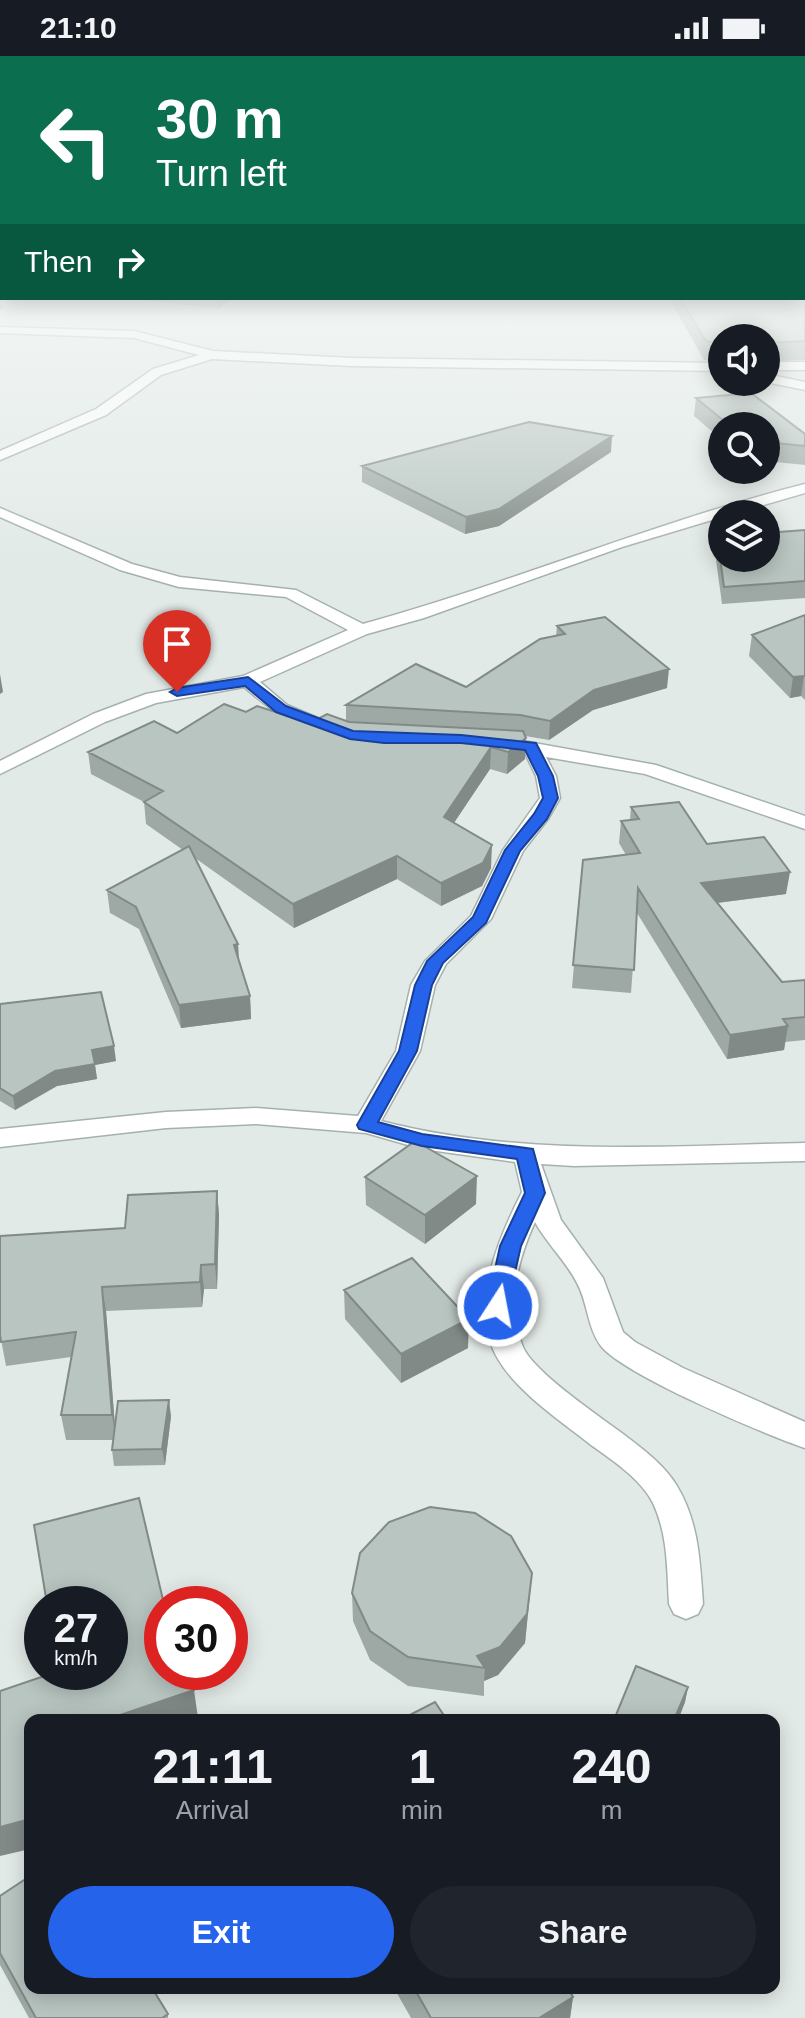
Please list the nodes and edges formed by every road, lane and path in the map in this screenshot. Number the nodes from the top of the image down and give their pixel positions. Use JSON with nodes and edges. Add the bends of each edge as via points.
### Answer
{"nodes":[{"id":1,"x":142,"y":383,"type":"edge"},
{"id":2,"x":0,"y":456,"type":"edge"},
{"id":3,"x":805,"y":488,"type":"edge"},
{"id":4,"x":0,"y":512,"type":"edge"},
{"id":5,"x":361,"y":630,"type":"junction"},
{"id":6,"x":248,"y":681,"type":"junction"},
{"id":7,"x":336,"y":731,"type":"edge"},
{"id":8,"x":476,"y":740,"type":"edge"},
{"id":9,"x":531,"y":746,"type":"junction"},
{"id":10,"x":0,"y":768,"type":"edge"},
{"id":11,"x":805,"y":823,"type":"edge"},
{"id":12,"x":366,"y":1125,"type":"junction"},
{"id":13,"x":0,"y":1138,"type":"edge"},
{"id":14,"x":805,"y":1152,"type":"edge"},
{"id":15,"x":526,"y":1154,"type":"junction"},
{"id":16,"x":535,"y":1193,"type":"junction"},
{"id":17,"x":805,"y":1436,"type":"edge"},
{"id":18,"x":686,"y":1604,"type":"dead end"}],
"edges":[{"from":1,"to":2,"type":"street","via":[[101,412]]},
{"from":3,"to":5,"type":"street"},
{"from":4,"to":5,"type":"street","via":[[126,567],[179,582],[290,593]]},
{"from":5,"to":6,"type":"street"},
{"from":6,"to":7,"type":"street","via":[[281,709]]},
{"from":6,"to":10,"type":"street","via":[[152,698],[99,718]]},
{"from":8,"to":9,"type":"street"},
{"from":9,"to":11,"type":"street","via":[[649,769]]},
{"from":9,"to":12,"type":"street","via":[[550,798],[513,850],[480,919],[436,961],[423,985],[408,1051]]},
{"from":12,"to":13,"type":"street","via":[[256,1116]]},
{"from":12,"to":15,"type":"street","via":[[422,1140]]},
{"from":14,"to":15,"type":"street"},
{"from":15,"to":16,"type":"street"},
{"from":16,"to":17,"type":"street","via":[[552,1229],[589,1278],[615,1344]]},
{"from":16,"to":18,"type":"street","via":[[510,1246],[498,1306],[510,1354],[553,1399],[632,1458],[664,1492],[681,1532]]}]}
